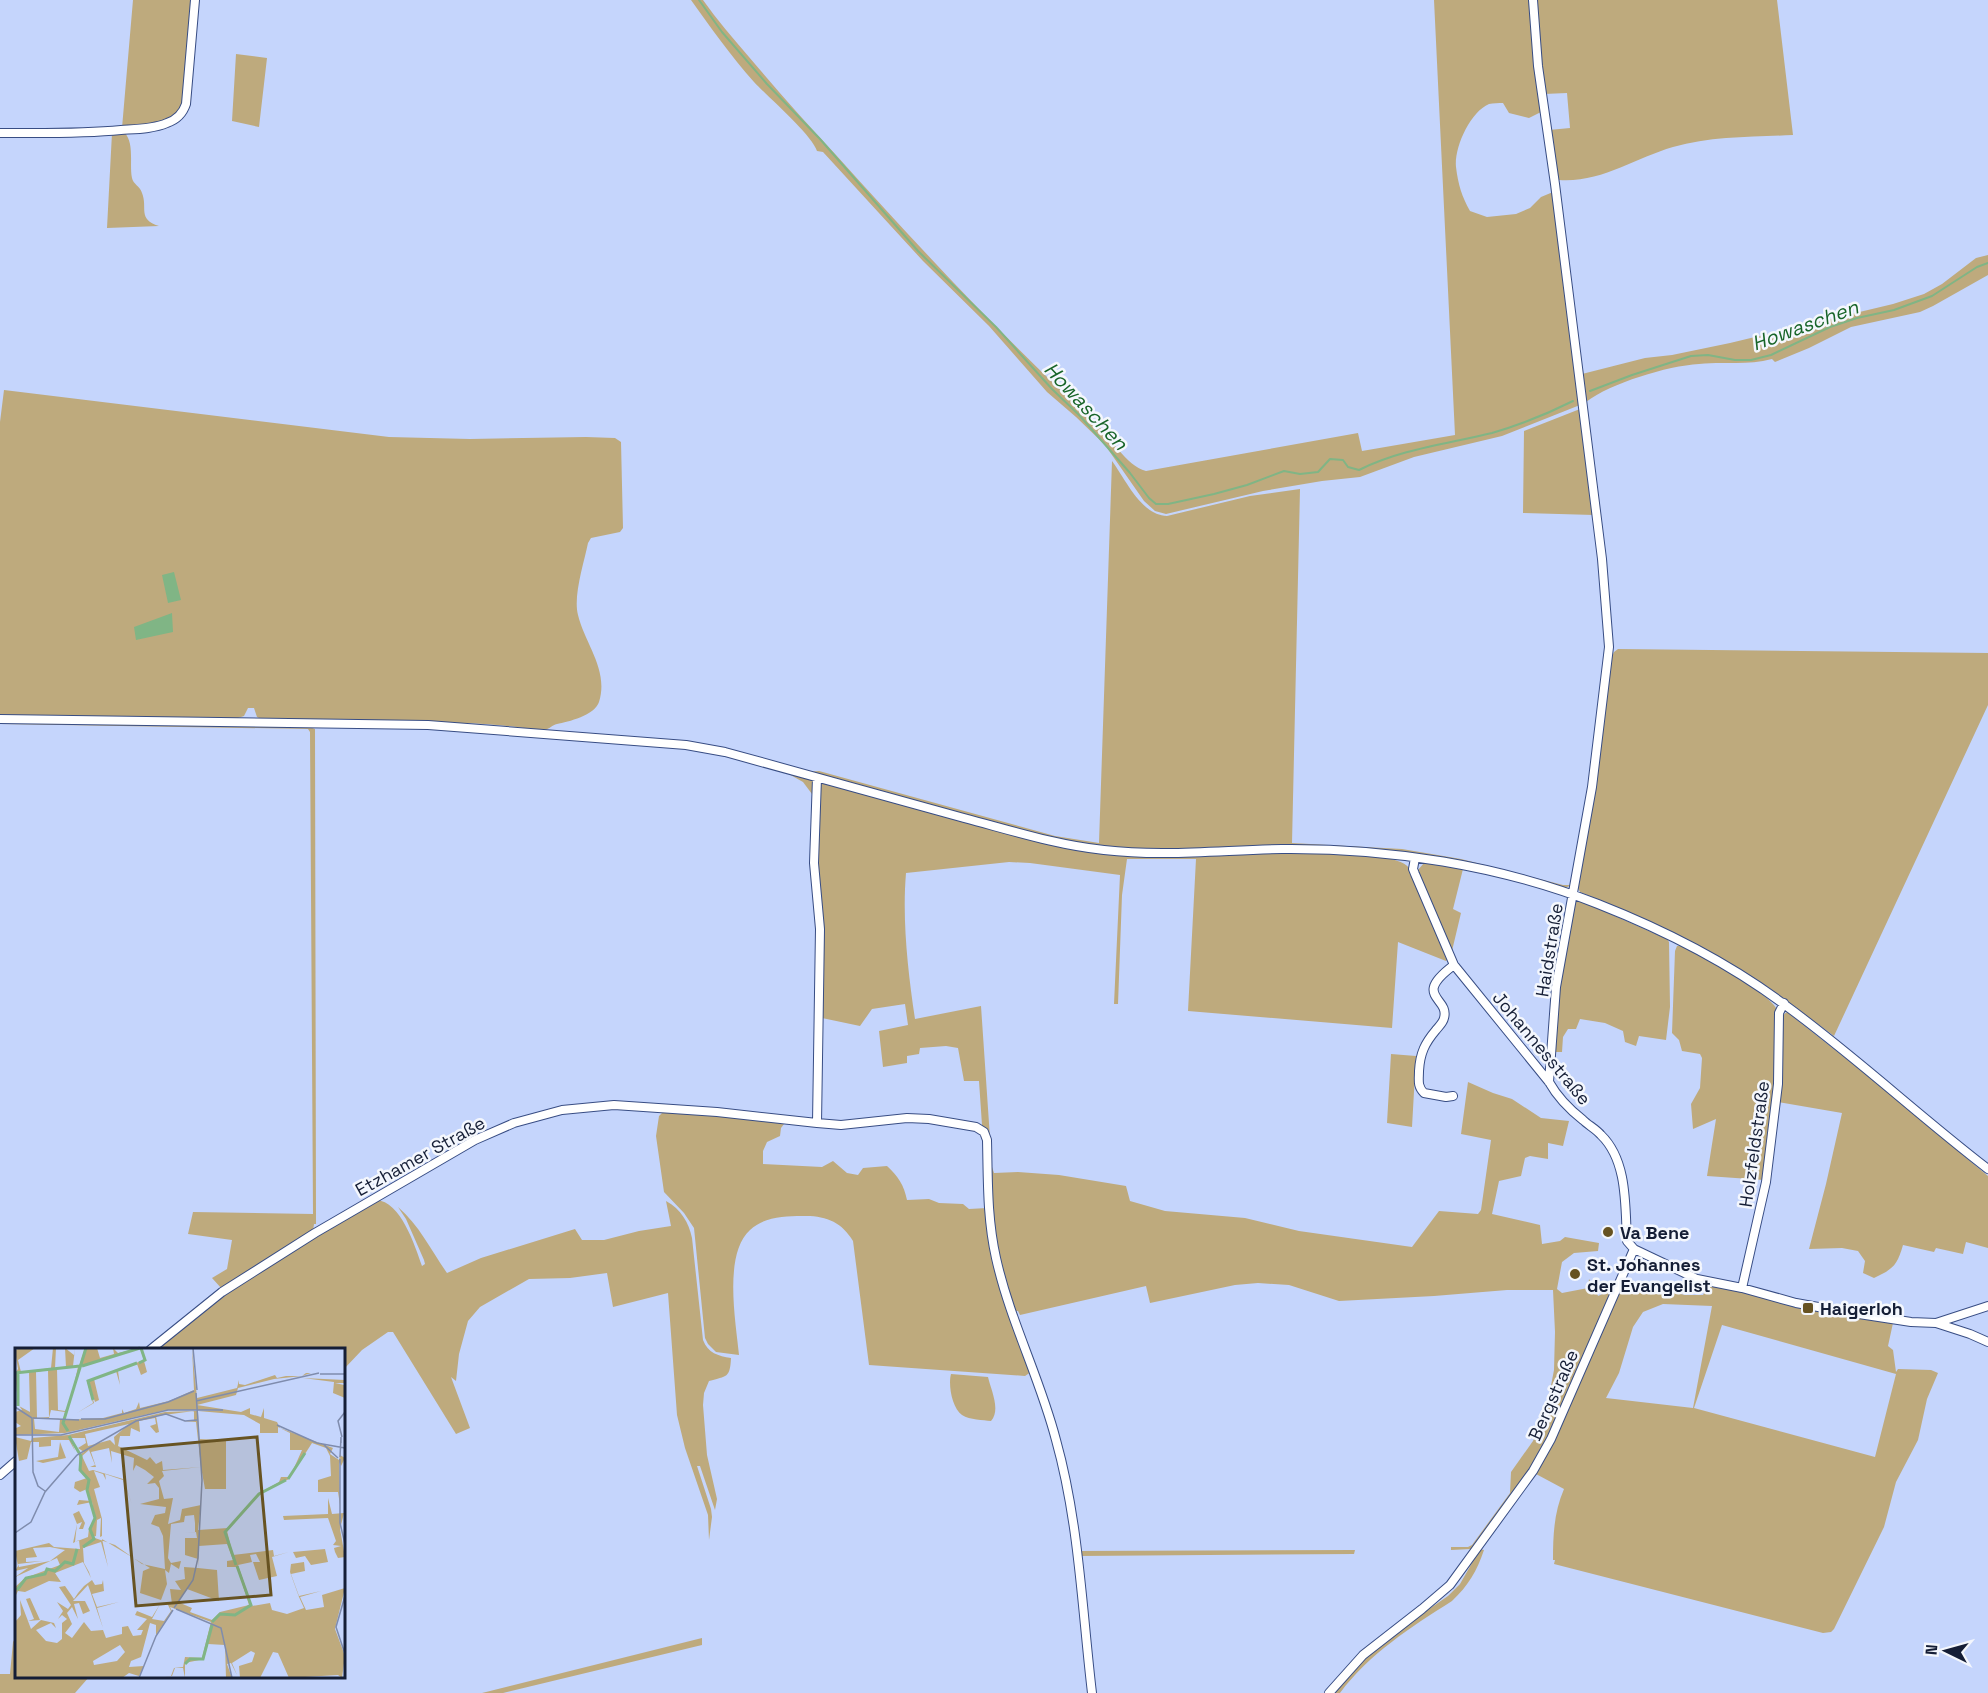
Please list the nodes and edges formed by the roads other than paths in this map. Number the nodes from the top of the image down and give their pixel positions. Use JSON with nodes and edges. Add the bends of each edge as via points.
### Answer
{"nodes":[{"id":1,"x":195,"y":0,"type":"edge"},
{"id":2,"x":1533,"y":0,"type":"edge"},
{"id":3,"x":0,"y":133,"type":"edge"},
{"id":4,"x":0,"y":719,"type":"edge"},
{"id":5,"x":817,"y":778,"type":"junction"},
{"id":6,"x":1414,"y":858,"type":"junction"},
{"id":7,"x":1573,"y":895,"type":"junction"},
{"id":8,"x":1455,"y":965,"type":"junction"},
{"id":9,"x":1784,"y":1003,"type":"junction"},
{"id":10,"x":1549,"y":1082,"type":"junction"},
{"id":11,"x":1453,"y":1096,"type":"dead end"},
{"id":12,"x":817,"y":1123,"type":"junction"},
{"id":13,"x":1988,"y":1169,"type":"edge"},
{"id":14,"x":1634,"y":1249,"type":"junction"},
{"id":15,"x":1742,"y":1288,"type":"junction"},
{"id":16,"x":1988,"y":1306,"type":"edge"},
{"id":17,"x":1936,"y":1323,"type":"junction"},
{"id":18,"x":1988,"y":1342,"type":"edge"},
{"id":19,"x":152,"y":1348,"type":"edge"},
{"id":20,"x":15,"y":1462,"type":"edge"},
{"id":21,"x":0,"y":1475,"type":"edge"},
{"id":22,"x":1092,"y":1693,"type":"edge"},
{"id":23,"x":1329,"y":1693,"type":"edge"}],
"edges":[{"from":1,"to":3,"type":"street","via":[[186,104],[174,120],[95,133]]},
{"from":2,"to":7,"type":"street","name":"Haidstraße","via":[[1609,632],[1592,787]]},
{"from":4,"to":5,"type":"street","via":[[476,727],[686,745]]},
{"from":5,"to":6,"type":"street","via":[[1059,843],[1105,850],[1319,850]]},
{"from":5,"to":12,"type":"street"},
{"from":6,"to":7,"type":"street","via":[[1496,873]]},
{"from":6,"to":8,"type":"street","name":"Johannesstraße","via":[[1413,869]]},
{"from":7,"to":9,"type":"street","via":[[1677,939]]},
{"from":7,"to":10,"type":"street","name":"Haidstraße","via":[[1556,987]]},
{"from":8,"to":10,"type":"street","name":"Johannesstraße"},
{"from":8,"to":11,"type":"street","via":[[1434,988],[1444,1018],[1423,1048],[1418,1083],[1424,1093]]},
{"from":9,"to":13,"type":"street"},
{"from":9,"to":15,"type":"street","name":"Holzfeldstraße","via":[[1779,1013],[1778,1084],[1766,1182]]},
{"from":10,"to":14,"type":"street","name":"Johannesstraße","via":[[1566,1106],[1601,1135],[1615,1156],[1622,1178],[1627,1241]]},
{"from":12,"to":19,"type":"street","name":"Etzhamer Straße","via":[[614,1105],[562,1110],[514,1123],[475,1140],[315,1233],[222,1292]]},
{"from":12,"to":22,"type":"street","name":"Etzhamer Straße","via":[[929,1119],[976,1127],[984,1132],[988,1210],[996,1258],[1056,1440],[1068,1492]]},
{"from":14,"to":15,"type":"street","via":[[1697,1279]]},
{"from":14,"to":23,"type":"street","name":"Bergstraße","via":[[1551,1439],[1533,1471],[1450,1585],[1363,1654]]},
{"from":15,"to":17,"type":"street","via":[[1796,1303]]},
{"from":16,"to":17,"type":"street"},
{"from":17,"to":18,"type":"street"},
{"from":20,"to":21,"type":"street"}]}
